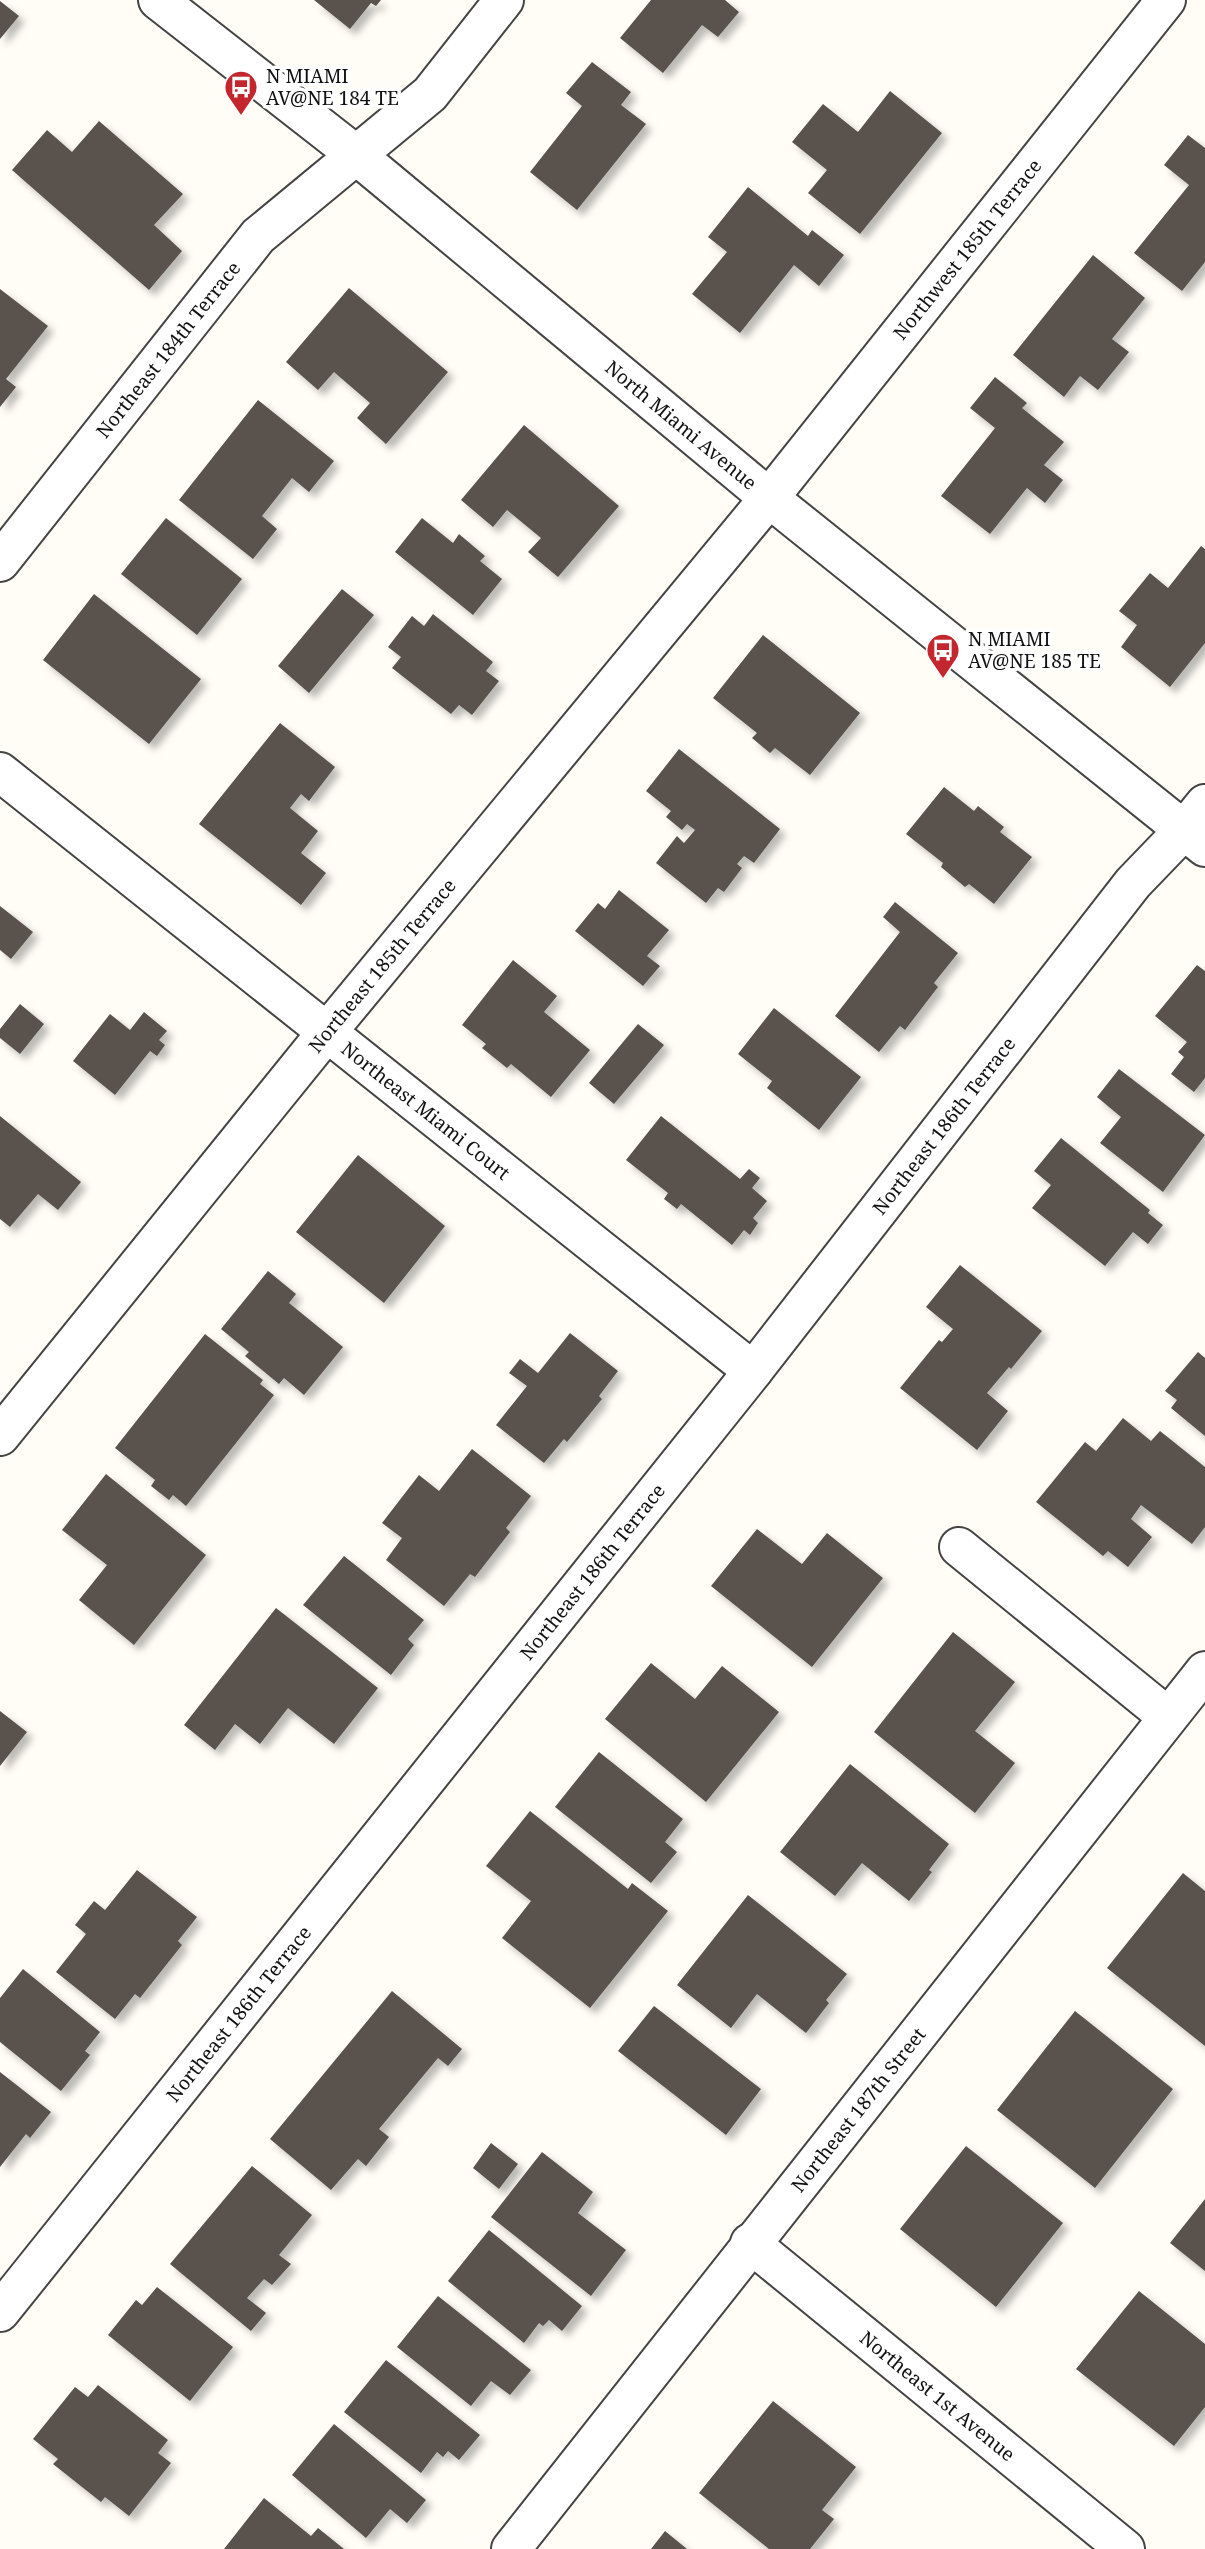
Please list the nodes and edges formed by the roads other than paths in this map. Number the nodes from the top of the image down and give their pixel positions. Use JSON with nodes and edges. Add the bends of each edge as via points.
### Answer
{"nodes":[{"id":1,"x":158,"y":0,"type":"edge"},
{"id":2,"x":504,"y":0,"type":"edge"},
{"id":3,"x":1166,"y":0,"type":"edge"},
{"id":4,"x":355,"y":154,"type":"junction"},
{"id":5,"x":769,"y":498,"type":"junction"},
{"id":6,"x":0,"y":562,"type":"edge"},
{"id":7,"x":0,"y":772,"type":"edge"},
{"id":8,"x":1198,"y":827,"type":"edge"},
{"id":9,"x":327,"y":1032,"type":"junction"},
{"id":10,"x":753,"y":1371,"type":"junction"},
{"id":11,"x":0,"y":1436,"type":"edge"},
{"id":12,"x":958,"y":1547,"type":"dead end"},
{"id":13,"x":1205,"y":1671,"type":"edge"},
{"id":14,"x":1168,"y":1717,"type":"junction"},
{"id":15,"x":751,"y":2244,"type":"junction"},
{"id":16,"x":0,"y":2312,"type":"edge"},
{"id":17,"x":511,"y":2549,"type":"edge"},
{"id":18,"x":1125,"y":2549,"type":"edge"}],
"edges":[{"from":1,"to":4,"type":"street","name":"North Miami Avenue"},
{"from":2,"to":4,"type":"street","name":"Northeast 184th Terrace","via":[[430,94]]},
{"from":3,"to":5,"type":"street","name":"Northwest 185th Terrace"},
{"from":4,"to":5,"type":"street","name":"North Miami Avenue"},
{"from":4,"to":6,"type":"street","name":"Northeast 184th Terrace","via":[[258,236]]},
{"from":5,"to":8,"type":"street","name":"North Miami Avenue"},
{"from":5,"to":9,"type":"street","name":"Northeast 185th Terrace"},
{"from":7,"to":9,"type":"street","name":"Northeast Miami Court"},
{"from":8,"to":10,"type":"street","name":"Northeast 186th Terrace","via":[[1132,883]]},
{"from":9,"to":10,"type":"street","name":"Northeast Miami Court"},
{"from":9,"to":11,"type":"street","name":"Northeast 185th Terrace"},
{"from":10,"to":16,"type":"street","name":"Northeast 186th Terrace"},
{"from":12,"to":14,"type":"street"},
{"from":13,"to":14,"type":"street","name":"Northeast 187th Street"},
{"from":14,"to":15,"type":"street","name":"Northeast 187th Street"},
{"from":15,"to":17,"type":"street","name":"Northeast 187th Street"},
{"from":15,"to":18,"type":"street","name":"Northeast 1st Avenue"}]}
